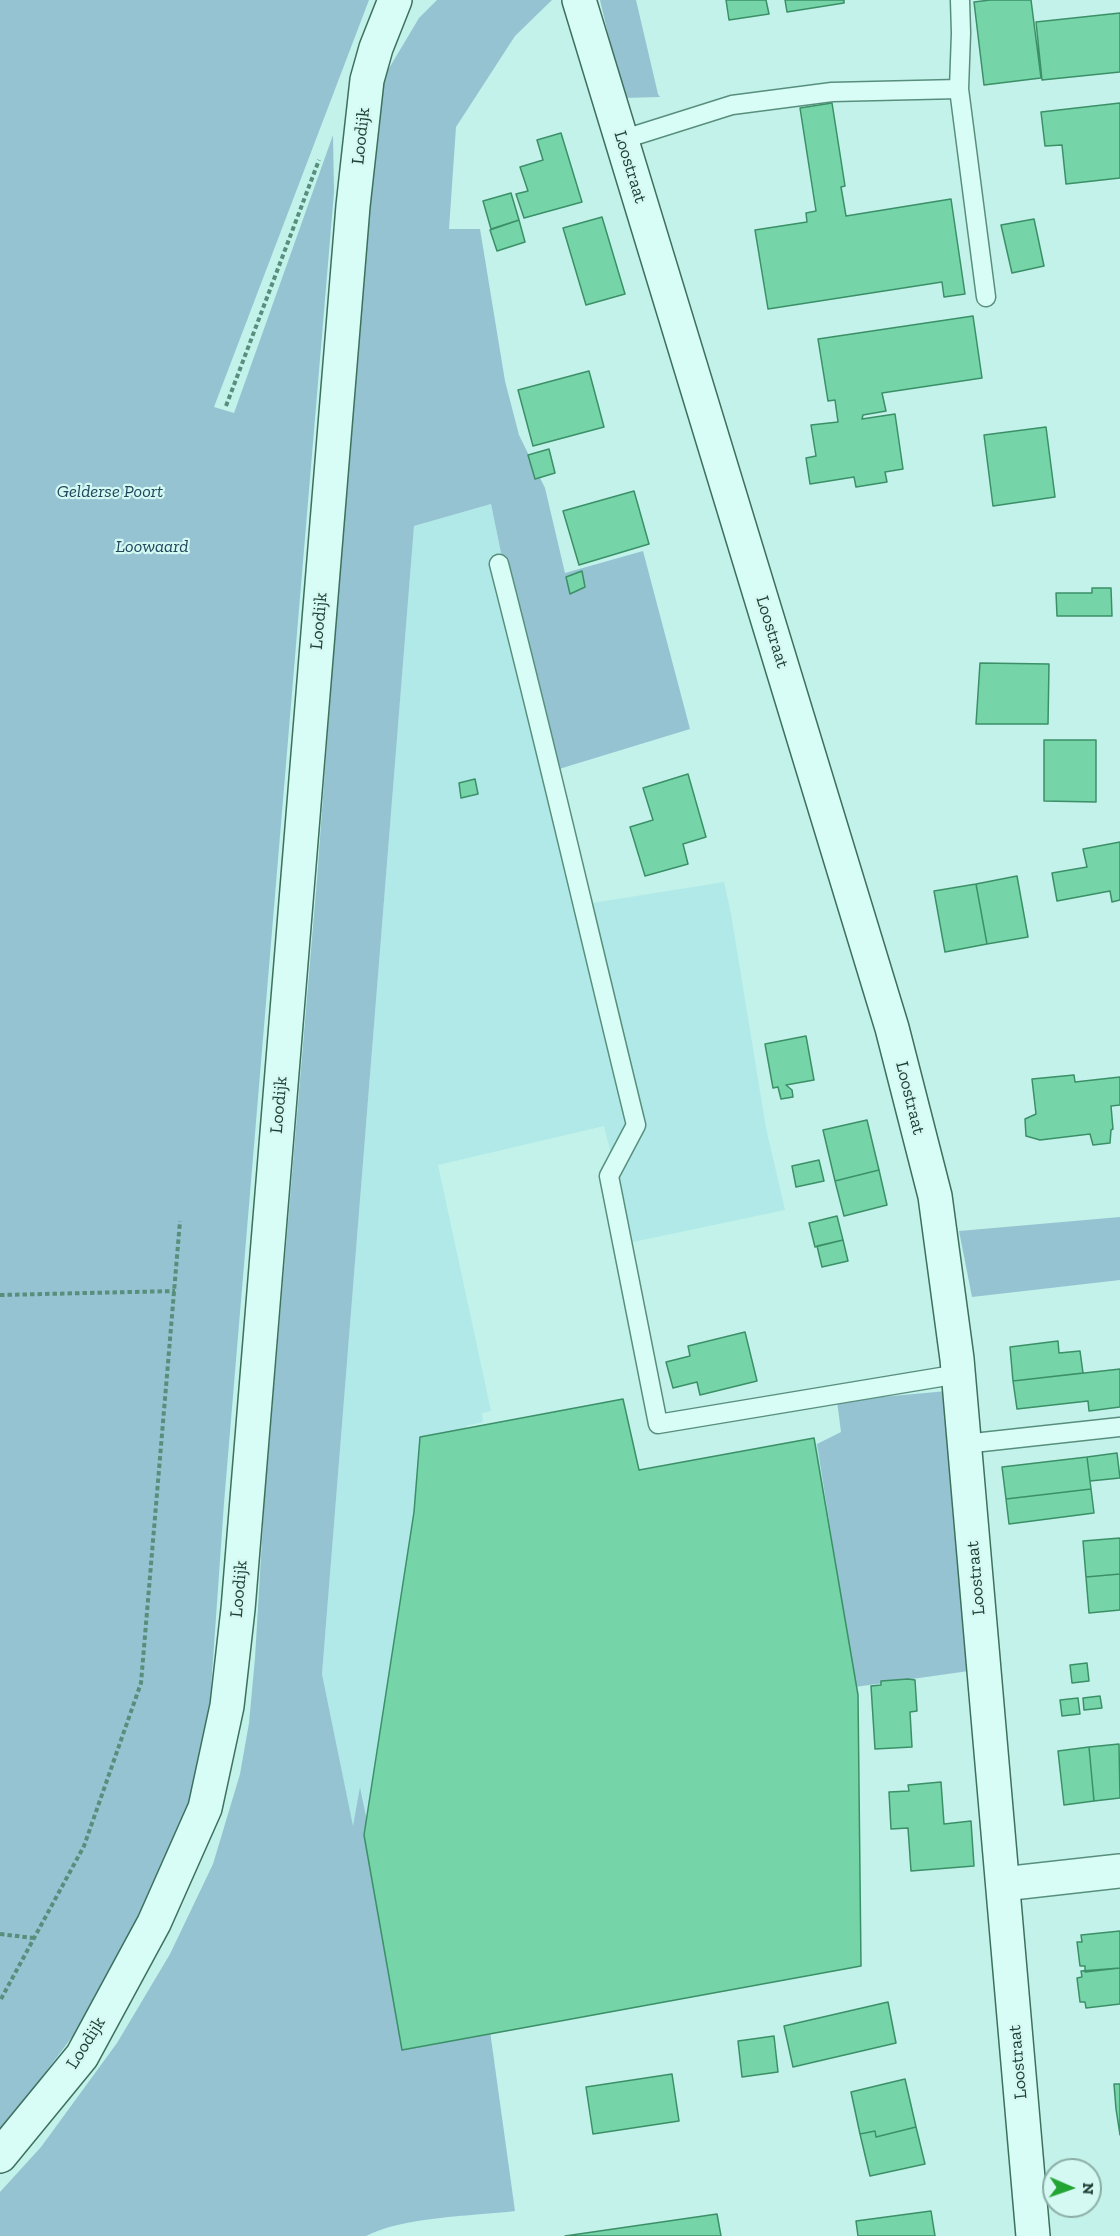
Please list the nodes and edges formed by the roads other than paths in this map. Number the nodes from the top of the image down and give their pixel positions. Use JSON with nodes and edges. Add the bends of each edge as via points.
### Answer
{"nodes":[{"id":1,"x":395,"y":0,"type":"edge"},
{"id":2,"x":419,"y":0,"type":"edge"},
{"id":3,"x":579,"y":0,"type":"edge"},
{"id":4,"x":960,"y":0,"type":"edge"},
{"id":5,"x":376,"y":48,"type":"junction"},
{"id":6,"x":959,"y":89,"type":"junction"},
{"id":7,"x":621,"y":140,"type":"junction"},
{"id":8,"x":986,"y":297,"type":"dead end"},
{"id":9,"x":499,"y":564,"type":"dead end"},
{"id":10,"x":959,"y":1374,"type":"junction"},
{"id":11,"x":1120,"y":1428,"type":"edge"},
{"id":12,"x":964,"y":1444,"type":"junction"},
{"id":13,"x":1120,"y":1871,"type":"edge"},
{"id":14,"x":1003,"y":1884,"type":"junction"},
{"id":15,"x":0,"y":2156,"type":"edge"},
{"id":16,"x":1033,"y":2236,"type":"edge"}],
"edges":[{"from":1,"to":5,"type":"street","name":"Loodijk"},
{"from":2,"to":5,"type":"street"},
{"from":3,"to":7,"type":"street","name":"Loostraat"},
{"from":4,"to":6,"type":"lane"},
{"from":5,"to":15,"type":"street","name":"Loodijk","via":[[367,80],[353,206],[238,1609],[226,1706],[205,1808],[154,1923],[82,2056]]},
{"from":6,"to":7,"type":"lane","via":[[832,92],[732,105]]},
{"from":6,"to":8,"type":"lane"},
{"from":7,"to":10,"type":"street","name":"Loostraat","via":[[892,1028],[935,1196]]},
{"from":9,"to":10,"type":"lane","via":[[636,1125],[609,1176],[658,1424]]},
{"from":10,"to":12,"type":"street","name":"Loostraat"},
{"from":11,"to":12,"type":"lane"},
{"from":12,"to":14,"type":"street","name":"Loostraat"},
{"from":13,"to":14,"type":"street"},
{"from":14,"to":16,"type":"street","name":"Loostraat"}]}
